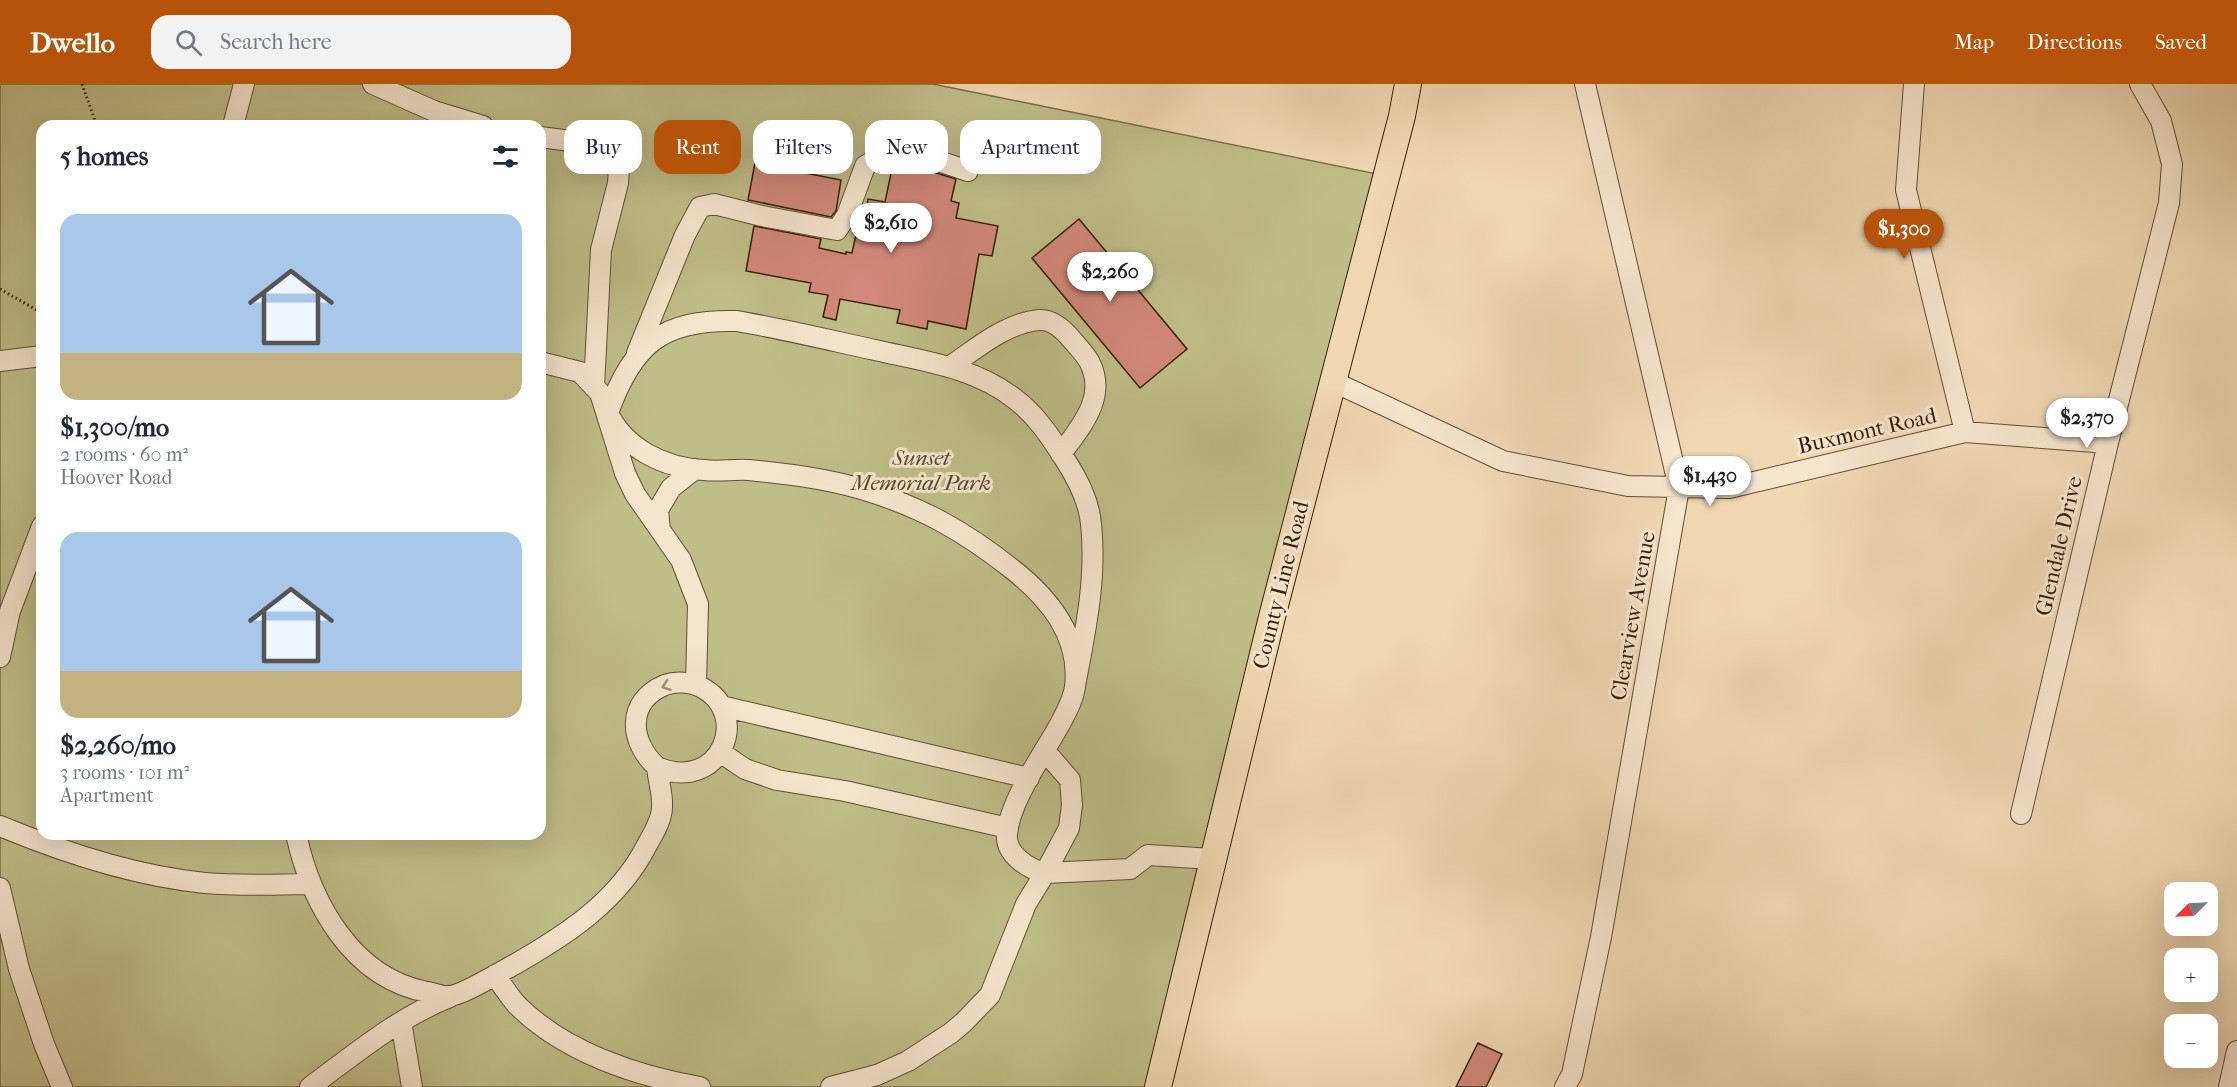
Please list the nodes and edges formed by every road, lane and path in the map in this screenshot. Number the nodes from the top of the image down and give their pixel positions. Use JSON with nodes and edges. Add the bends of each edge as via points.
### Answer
{"nodes":[{"id":1,"x":82,"y":84,"type":"edge"},
{"id":2,"x":244,"y":84,"type":"edge"},
{"id":3,"x":373,"y":84,"type":"edge"},
{"id":4,"x":1408,"y":84,"type":"edge"},
{"id":5,"x":1585,"y":84,"type":"edge"},
{"id":6,"x":1914,"y":84,"type":"edge"},
{"id":7,"x":2140,"y":84,"type":"edge"},
{"id":8,"x":95,"y":120,"type":"edge"},
{"id":9,"x":235,"y":120,"type":"edge"},
{"id":10,"x":463,"y":120,"type":"edge"},
{"id":11,"x":546,"y":138,"type":"edge"},
{"id":12,"x":960,"y":168,"type":"edge"},
{"id":13,"x":0,"y":289,"type":"edge"},
{"id":14,"x":36,"y":310,"type":"edge"},
{"id":15,"x":36,"y":357,"type":"edge"},
{"id":16,"x":0,"y":361,"type":"edge"},
{"id":17,"x":633,"y":361,"type":"junction"},
{"id":18,"x":546,"y":364,"type":"edge"},
{"id":19,"x":949,"y":367,"type":"junction"},
{"id":20,"x":1334,"y":382,"type":"junction"},
{"id":21,"x":597,"y":390,"type":"junction"},
{"id":22,"x":608,"y":413,"type":"junction"},
{"id":23,"x":1965,"y":432,"type":"junction"},
{"id":24,"x":2108,"y":443,"type":"junction"},
{"id":25,"x":1061,"y":454,"type":"junction"},
{"id":26,"x":695,"y":469,"type":"junction"},
{"id":27,"x":1679,"y":488,"type":"junction"},
{"id":28,"x":660,"y":530,"type":"junction"},
{"id":29,"x":36,"y":542,"type":"edge"},
{"id":30,"x":0,"y":657,"type":"edge"},
{"id":31,"x":696,"y":685,"type":"junction"},
{"id":32,"x":1075,"y":686,"type":"junction"},
{"id":33,"x":721,"y":706,"type":"junction"},
{"id":34,"x":1045,"y":751,"type":"junction"},
{"id":35,"x":720,"y":752,"type":"junction"},
{"id":36,"x":657,"y":767,"type":"junction"},
{"id":37,"x":1029,"y":778,"type":"junction"},
{"id":38,"x":2021,"y":814,"type":"dead end"},
{"id":39,"x":0,"y":826,"type":"edge"},
{"id":40,"x":1008,"y":828,"type":"junction"},
{"id":41,"x":36,"y":839,"type":"edge"},
{"id":42,"x":39,"y":840,"type":"edge"},
{"id":43,"x":298,"y":840,"type":"edge"},
{"id":44,"x":1213,"y":859,"type":"junction"},
{"id":45,"x":1045,"y":873,"type":"junction"},
{"id":46,"x":311,"y":884,"type":"junction"},
{"id":47,"x":0,"y":888,"type":"edge"},
{"id":48,"x":495,"y":975,"type":"junction"},
{"id":49,"x":450,"y":996,"type":"junction"},
{"id":50,"x":401,"y":1022,"type":"junction"},
{"id":51,"x":2237,"y":1051,"type":"edge"},
{"id":52,"x":668,"y":1084,"type":"edge"},
{"id":53,"x":62,"y":1087,"type":"edge"},
{"id":54,"x":310,"y":1087,"type":"edge"},
{"id":55,"x":412,"y":1087,"type":"edge"},
{"id":56,"x":700,"y":1087,"type":"edge"},
{"id":57,"x":831,"y":1087,"type":"edge"},
{"id":58,"x":1158,"y":1087,"type":"edge"},
{"id":59,"x":1565,"y":1087,"type":"edge"},
{"id":60,"x":2229,"y":1087,"type":"edge"}],
"edges":[{"from":1,"to":8,"type":"path"},
{"from":2,"to":9,"type":"street"},
{"from":3,"to":10,"type":"street"},
{"from":4,"to":20,"type":"main road","name":"County Line Road"},
{"from":5,"to":27,"type":"street","name":"Clearview Avenue"},
{"from":6,"to":23,"type":"street","via":[[1906,190]]},
{"from":7,"to":24,"type":"street","name":"Glendale Drive","via":[[2161,121],[2172,164],[2169,203]]},
{"from":11,"to":21,"type":"street","via":[[602,145],[616,157],[619,167],[601,250]]},
{"from":12,"to":17,"type":"street","via":[[906,152],[887,152],[865,166],[847,215],[837,230],[714,204],[700,207]]},
{"from":13,"to":14,"type":"path"},
{"from":15,"to":16,"type":"street"},
{"from":17,"to":19,"type":"street","via":[[665,333],[707,320],[777,328]]},
{"from":17,"to":22,"type":"street","via":[[620,380]]},
{"from":18,"to":21,"type":"street","via":[[580,372]]},
{"from":19,"to":25,"type":"street","via":[[1014,398],[1035,417]]},
{"from":19,"to":25,"type":"street","via":[[1020,323],[1042,320],[1062,328],[1089,361],[1097,382],[1094,402],[1085,421]]},
{"from":20,"to":27,"type":"street","name":"Buxmont Road","via":[[1503,461],[1629,486]]},
{"from":20,"to":44,"type":"main road","name":"County Line Road"},
{"from":21,"to":22,"type":"street"},
{"from":21,"to":28,"type":"street","via":[[625,473]]},
{"from":22,"to":26,"type":"street","via":[[621,434],[641,450]]},
{"from":23,"to":24,"type":"street","name":"Buxmont Road"},
{"from":23,"to":27,"type":"street","name":"Buxmont Road","via":[[1729,488]]},
{"from":24,"to":38,"type":"street","name":"Glendale Drive"},
{"from":25,"to":32,"type":"street","via":[[1086,499],[1091,521],[1090,599]]},
{"from":26,"to":28,"type":"street","via":[[671,488],[658,510]]},
{"from":26,"to":32,"type":"street","via":[[806,476],[862,489],[963,532],[1029,582],[1046,600],[1073,646]]},
{"from":27,"to":59,"type":"street","name":"Clearview Avenue","via":[[1601,937],[1572,1074]]},
{"from":28,"to":31,"type":"street","via":[[681,560],[698,604]]},
{"from":29,"to":30,"type":"street","via":[[10,611]]},
{"from":31,"to":33,"type":"street"},
{"from":31,"to":36,"type":"street","one_way":true,"via":[[667,684],[643,702],[635,730],[638,744]]},
{"from":32,"to":34,"type":"street","via":[[1070,706]]},
{"from":33,"to":35,"type":"street","via":[[726,729]]},
{"from":33,"to":37,"type":"street"},
{"from":34,"to":37,"type":"street"},
{"from":34,"to":45,"type":"street","via":[[1070,780],[1072,805],[1069,828]]},
{"from":35,"to":36,"type":"street","via":[[704,767],[684,774]]},
{"from":35,"to":40,"type":"street","via":[[745,769],[777,780],[845,791]]},
{"from":36,"to":48,"type":"street","via":[[660,819],[639,862],[622,885],[579,924]]},
{"from":37,"to":40,"type":"street"},
{"from":39,"to":41,"type":"street"},
{"from":40,"to":45,"type":"street","via":[[1009,845],[1017,857],[1025,866]]},
{"from":42,"to":46,"type":"street","via":[[102,863],[148,874],[243,885]]},
{"from":43,"to":46,"type":"street"},
{"from":44,"to":45,"type":"street","via":[[1148,855],[1130,869]]},
{"from":44,"to":58,"type":"main road","name":"County Line Road"},
{"from":45,"to":57,"type":"street","via":[[1026,904],[990,995],[964,1022],[908,1061],[877,1075]]},
{"from":46,"to":49,"type":"street","via":[[334,929],[368,964],[398,984]]},
{"from":47,"to":53,"type":"street","via":[[19,969]]},
{"from":48,"to":49,"type":"street"},
{"from":48,"to":52,"type":"street","via":[[516,1004],[571,1044]]},
{"from":49,"to":50,"type":"street"},
{"from":50,"to":54,"type":"street"},
{"from":50,"to":55,"type":"street"},
{"from":51,"to":60,"type":"street"},
{"from":52,"to":56,"type":"street"}]}
